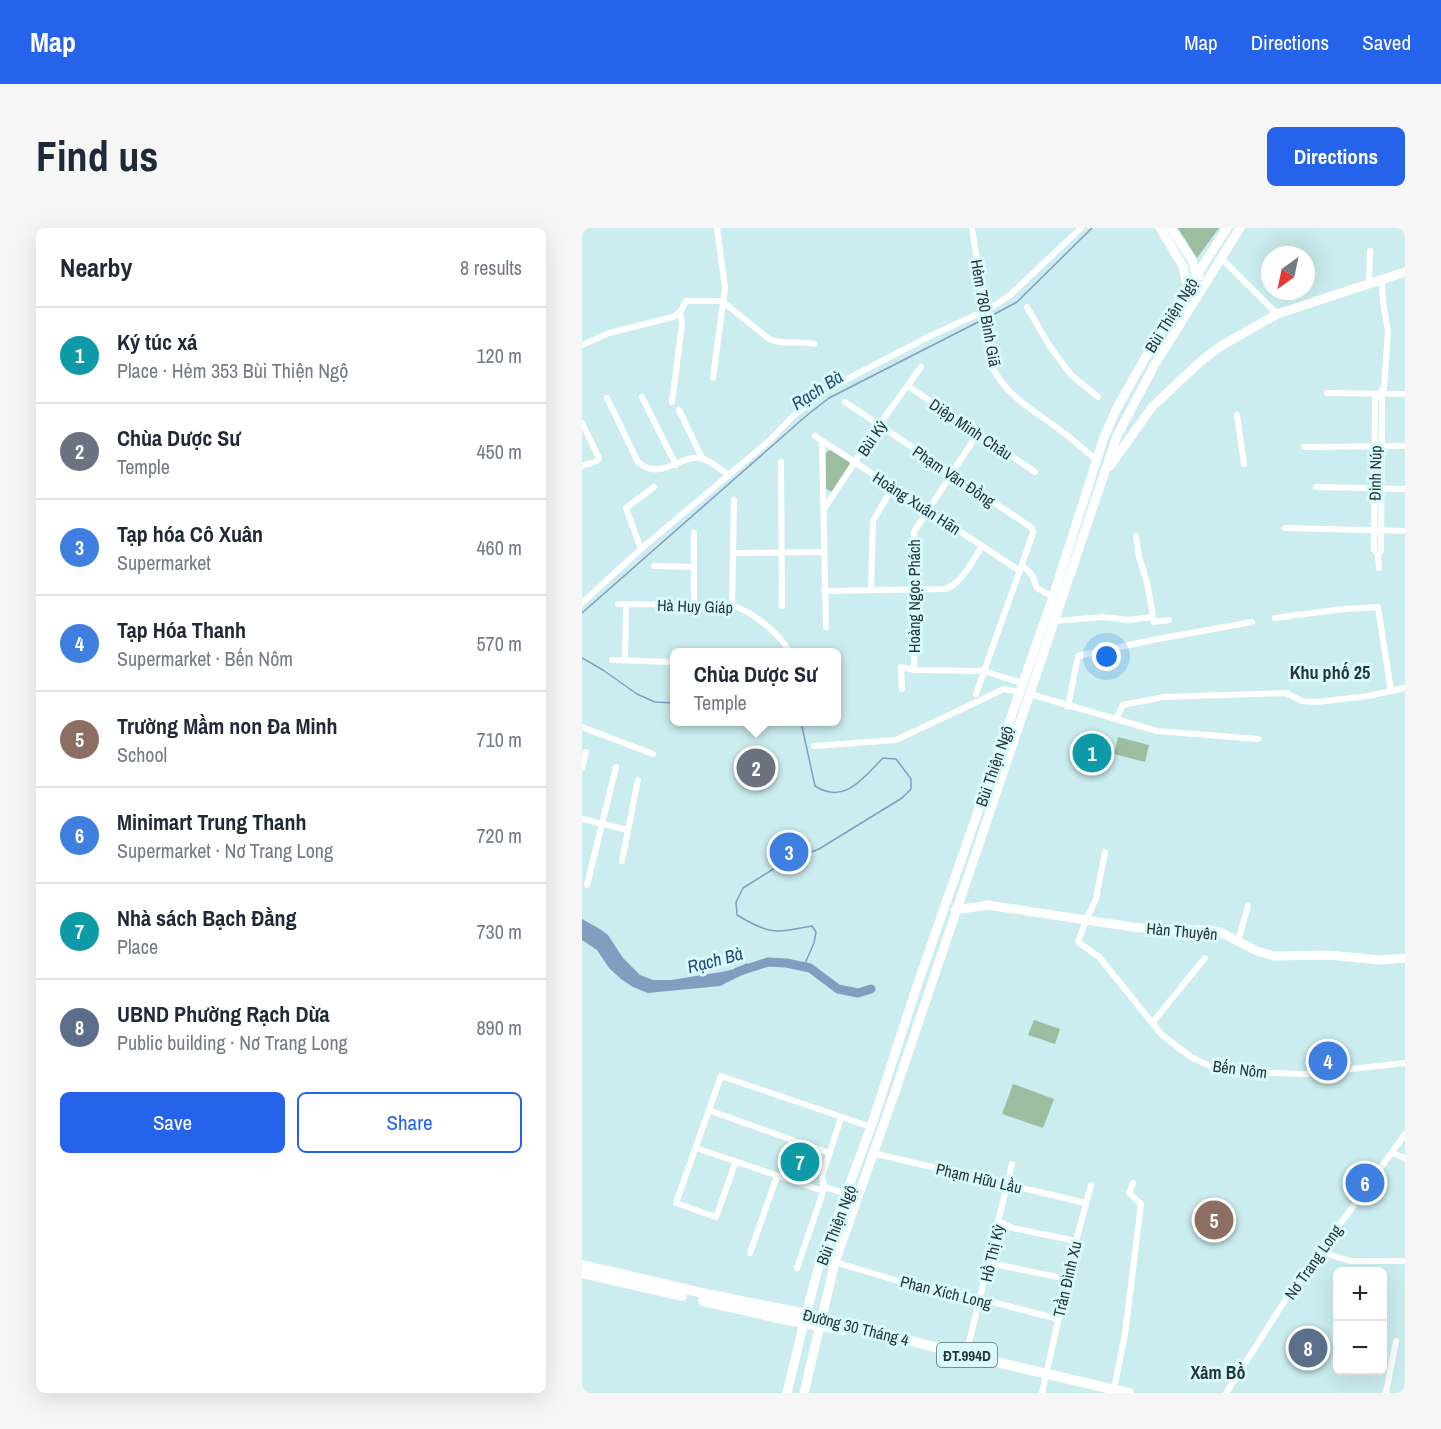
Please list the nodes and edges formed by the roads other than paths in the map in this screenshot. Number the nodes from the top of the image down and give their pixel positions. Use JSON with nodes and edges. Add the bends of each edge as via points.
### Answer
{"nodes":[{"id":1,"x":717,"y":228,"type":"edge"},
{"id":2,"x":972,"y":228,"type":"edge"},
{"id":3,"x":1081,"y":228,"type":"edge"},
{"id":4,"x":1160,"y":228,"type":"edge"},
{"id":5,"x":1171,"y":228,"type":"edge"},
{"id":6,"x":1227,"y":228,"type":"edge"},
{"id":7,"x":1240,"y":228,"type":"edge"},
{"id":8,"x":1370,"y":251,"type":"dead end"},
{"id":9,"x":1221,"y":258,"type":"junction"},
{"id":10,"x":1405,"y":272,"type":"edge"},
{"id":11,"x":1196,"y":274,"type":"junction"},
{"id":12,"x":1382,"y":278,"type":"junction"},
{"id":13,"x":1206,"y":281,"type":"junction"},
{"id":14,"x":1369,"y":282,"type":"junction"},
{"id":15,"x":1187,"y":289,"type":"junction"},
{"id":16,"x":1197,"y":296,"type":"junction"},
{"id":17,"x":722,"y":301,"type":"junction"},
{"id":18,"x":1027,"y":307,"type":"dead end"},
{"id":19,"x":985,"y":311,"type":"junction"},
{"id":20,"x":680,"y":312,"type":"junction"},
{"id":21,"x":1277,"y":314,"type":"junction"},
{"id":22,"x":814,"y":344,"type":"dead end"},
{"id":23,"x":582,"y":345,"type":"edge"},
{"id":24,"x":921,"y":367,"type":"dead end"},
{"id":25,"x":713,"y":378,"type":"dead end"},
{"id":26,"x":908,"y":386,"type":"junction"},
{"id":27,"x":1327,"y":393,"type":"dead end"},
{"id":28,"x":1380,"y":393,"type":"junction"},
{"id":29,"x":1405,"y":394,"type":"edge"},
{"id":30,"x":642,"y":397,"type":"dead end"},
{"id":31,"x":1098,"y":397,"type":"dead end"},
{"id":32,"x":607,"y":398,"type":"dead end"},
{"id":33,"x":672,"y":402,"type":"dead end"},
{"id":34,"x":845,"y":402,"type":"dead end"},
{"id":35,"x":679,"y":410,"type":"dead end"},
{"id":36,"x":1237,"y":415,"type":"dead end"},
{"id":37,"x":582,"y":423,"type":"edge"},
{"id":38,"x":879,"y":425,"type":"junction"},
{"id":39,"x":978,"y":434,"type":"junction"},
{"id":40,"x":814,"y":436,"type":"dead end"},
{"id":41,"x":822,"y":441,"type":"junction"},
{"id":42,"x":1379,"y":446,"type":"junction"},
{"id":43,"x":1405,"y":446,"type":"edge"},
{"id":44,"x":1304,"y":447,"type":"dead end"},
{"id":45,"x":702,"y":458,"type":"junction"},
{"id":46,"x":1096,"y":460,"type":"junction"},
{"id":47,"x":781,"y":462,"type":"dead end"},
{"id":48,"x":855,"y":463,"type":"junction"},
{"id":49,"x":1244,"y":464,"type":"dead end"},
{"id":50,"x":676,"y":465,"type":"junction"},
{"id":51,"x":582,"y":466,"type":"edge"},
{"id":52,"x":1035,"y":472,"type":"dead end"},
{"id":53,"x":951,"y":473,"type":"junction"},
{"id":54,"x":729,"y":475,"type":"junction"},
{"id":55,"x":1103,"y":475,"type":"junction"},
{"id":56,"x":654,"y":487,"type":"dead end"},
{"id":57,"x":1316,"y":487,"type":"dead end"},
{"id":58,"x":893,"y":488,"type":"junction"},
{"id":59,"x":1378,"y":488,"type":"junction"},
{"id":60,"x":1405,"y":489,"type":"edge"},
{"id":61,"x":734,"y":500,"type":"dead end"},
{"id":62,"x":824,"y":509,"type":"junction"},
{"id":63,"x":927,"y":510,"type":"junction"},
{"id":64,"x":1285,"y":528,"type":"dead end"},
{"id":65,"x":1378,"y":530,"type":"junction"},
{"id":66,"x":1405,"y":531,"type":"edge"},
{"id":67,"x":694,"y":532,"type":"dead end"},
{"id":68,"x":1136,"y":536,"type":"dead end"},
{"id":69,"x":982,"y":546,"type":"junction"},
{"id":70,"x":641,"y":549,"type":"junction"},
{"id":71,"x":824,"y":552,"type":"junction"},
{"id":72,"x":734,"y":553,"type":"junction"},
{"id":73,"x":782,"y":554,"type":"junction"},
{"id":74,"x":654,"y":566,"type":"dead end"},
{"id":75,"x":694,"y":567,"type":"junction"},
{"id":76,"x":1021,"y":568,"type":"junction"},
{"id":77,"x":1379,"y":568,"type":"dead end"},
{"id":78,"x":913,"y":589,"type":"junction"},
{"id":79,"x":871,"y":590,"type":"junction"},
{"id":80,"x":824,"y":591,"type":"junction"},
{"id":81,"x":1053,"y":597,"type":"junction"},
{"id":82,"x":582,"y":603,"type":"edge"},
{"id":83,"x":618,"y":604,"type":"dead end"},
{"id":84,"x":626,"y":604,"type":"junction"},
{"id":85,"x":694,"y":605,"type":"junction"},
{"id":86,"x":732,"y":605,"type":"junction"},
{"id":87,"x":782,"y":606,"type":"dead end"},
{"id":88,"x":1153,"y":617,"type":"junction"},
{"id":89,"x":1275,"y":618,"type":"dead end"},
{"id":90,"x":1169,"y":620,"type":"dead end"},
{"id":91,"x":1056,"y":621,"type":"junction"},
{"id":92,"x":1252,"y":622,"type":"dead end"},
{"id":93,"x":826,"y":627,"type":"dead end"},
{"id":94,"x":786,"y":648,"type":"edge"},
{"id":95,"x":612,"y":660,"type":"dead end"},
{"id":96,"x":625,"y":660,"type":"junction"},
{"id":97,"x":670,"y":662,"type":"edge"},
{"id":98,"x":914,"y":670,"type":"junction"},
{"id":99,"x":984,"y":671,"type":"junction"},
{"id":100,"x":1021,"y":688,"type":"junction"},
{"id":101,"x":1405,"y":688,"type":"edge"},
{"id":102,"x":902,"y":689,"type":"dead end"},
{"id":103,"x":1031,"y":690,"type":"junction"},
{"id":104,"x":1391,"y":691,"type":"junction"},
{"id":105,"x":976,"y":694,"type":"dead end"},
{"id":106,"x":1068,"y":706,"type":"junction"},
{"id":107,"x":1116,"y":719,"type":"junction"},
{"id":108,"x":582,"y":727,"type":"edge"},
{"id":109,"x":1258,"y":739,"type":"dead end"},
{"id":110,"x":814,"y":746,"type":"dead end"},
{"id":111,"x":586,"y":752,"type":"dead end"},
{"id":112,"x":653,"y":754,"type":"dead end"},
{"id":113,"x":616,"y":767,"type":"dead end"},
{"id":114,"x":582,"y":768,"type":"edge"},
{"id":115,"x":638,"y":780,"type":"dead end"},
{"id":116,"x":582,"y":819,"type":"edge"},
{"id":117,"x":601,"y":824,"type":"junction"},
{"id":118,"x":627,"y":830,"type":"junction"},
{"id":119,"x":1106,"y":852,"type":"dead end"},
{"id":120,"x":622,"y":861,"type":"dead end"},
{"id":121,"x":955,"y":881,"type":"junction"},
{"id":122,"x":965,"y":884,"type":"junction"},
{"id":123,"x":587,"y":885,"type":"dead end"},
{"id":124,"x":1248,"y":906,"type":"dead end"},
{"id":125,"x":955,"y":910,"type":"junction"},
{"id":126,"x":1086,"y":920,"type":"junction"},
{"id":127,"x":1238,"y":941,"type":"junction"},
{"id":128,"x":1205,"y":958,"type":"dead end"},
{"id":129,"x":1405,"y":958,"type":"edge"},
{"id":130,"x":906,"y":1022,"type":"junction"},
{"id":131,"x":1152,"y":1023,"type":"junction"},
{"id":132,"x":917,"y":1026,"type":"junction"},
{"id":133,"x":1405,"y":1063,"type":"edge"},
{"id":134,"x":708,"y":1110,"type":"junction"},
{"id":135,"x":841,"y":1118,"type":"junction"},
{"id":136,"x":871,"y":1127,"type":"junction"},
{"id":137,"x":1405,"y":1134,"type":"edge"},
{"id":138,"x":696,"y":1148,"type":"junction"},
{"id":139,"x":829,"y":1153,"type":"junction"},
{"id":140,"x":872,"y":1154,"type":"junction"},
{"id":141,"x":1392,"y":1154,"type":"junction"},
{"id":142,"x":1405,"y":1158,"type":"edge"},
{"id":143,"x":736,"y":1161,"type":"junction"},
{"id":144,"x":1012,"y":1164,"type":"dead end"},
{"id":145,"x":777,"y":1176,"type":"junction"},
{"id":146,"x":1133,"y":1183,"type":"dead end"},
{"id":147,"x":1008,"y":1185,"type":"junction"},
{"id":148,"x":1091,"y":1185,"type":"dead end"},
{"id":149,"x":824,"y":1189,"type":"junction"},
{"id":150,"x":848,"y":1194,"type":"junction"},
{"id":151,"x":857,"y":1198,"type":"junction"},
{"id":152,"x":1086,"y":1203,"type":"junction"},
{"id":153,"x":999,"y":1222,"type":"junction"},
{"id":154,"x":1076,"y":1241,"type":"junction"},
{"id":155,"x":1319,"y":1251,"type":"junction"},
{"id":156,"x":750,"y":1253,"type":"dead end"},
{"id":157,"x":1405,"y":1261,"type":"edge"},
{"id":158,"x":834,"y":1262,"type":"junction"},
{"id":159,"x":990,"y":1263,"type":"junction"},
{"id":160,"x":582,"y":1265,"type":"edge"},
{"id":161,"x":797,"y":1268,"type":"dead end"},
{"id":162,"x":582,"y":1273,"type":"edge"},
{"id":163,"x":1067,"y":1279,"type":"junction"},
{"id":164,"x":692,"y":1295,"type":"junction"},
{"id":165,"x":981,"y":1299,"type":"junction"},
{"id":166,"x":805,"y":1319,"type":"junction"},
{"id":167,"x":1058,"y":1319,"type":"junction"},
{"id":168,"x":819,"y":1322,"type":"junction"},
{"id":169,"x":1395,"y":1341,"type":"dead end"},
{"id":170,"x":966,"y":1355,"type":"junction"},
{"id":171,"x":1046,"y":1376,"type":"junction"},
{"id":172,"x":1109,"y":1391,"type":"edge"},
{"id":173,"x":788,"y":1393,"type":"edge"},
{"id":174,"x":804,"y":1393,"type":"edge"},
{"id":175,"x":1042,"y":1393,"type":"edge"},
{"id":176,"x":1129,"y":1393,"type":"edge"},
{"id":177,"x":1226,"y":1393,"type":"edge"},
{"id":178,"x":1386,"y":1393,"type":"edge"}],
"edges":[{"from":1,"to":17,"type":"street","via":[[725,288]]},
{"from":2,"to":19,"type":"street","name":"Hẻm 780 Bình Giã"},
{"from":3,"to":19,"type":"street","via":[[1009,296]]},
{"from":4,"to":15,"type":"main road","via":[[1183,266]]},
{"from":5,"to":11,"type":"main road","via":[[1192,260]]},
{"from":6,"to":11,"type":"main road","name":"Bùi Thiện Ngộ"},
{"from":7,"to":9,"type":"main road","name":"Bùi Thiện Ngộ"},
{"from":8,"to":14,"type":"street"},
{"from":9,"to":13,"type":"main road","name":"Bùi Thiện Ngộ"},
{"from":9,"to":21,"type":"street"},
{"from":10,"to":12,"type":"main road","name":"Bùi Thiện Ngộ"},
{"from":11,"to":13,"type":"main road"},
{"from":11,"to":15,"type":"main road","name":"Bùi Thiện Ngộ"},
{"from":12,"to":14,"type":"main road","name":"Bùi Thiện Ngộ"},
{"from":12,"to":28,"type":"street","name":"Đinh Núp","via":[[1388,331],[1384,388]]},
{"from":13,"to":16,"type":"main road","name":"Bùi Thiện Ngộ"},
{"from":14,"to":21,"type":"main road","name":"Bùi Thiện Ngộ"},
{"from":15,"to":16,"type":"main road"},
{"from":15,"to":46,"type":"main road","name":"Bùi Thiện Ngộ","via":[[1117,408]]},
{"from":16,"to":55,"type":"main road","name":"Bùi Thiện Ngộ","via":[[1135,402]]},
{"from":17,"to":20,"type":"street","via":[[686,301]]},
{"from":17,"to":22,"type":"street","via":[[769,339]]},
{"from":17,"to":25,"type":"street"},
{"from":18,"to":31,"type":"street","via":[[1071,375]]},
{"from":19,"to":46,"type":"street","name":"Hẻm 780 Bình Giã","via":[[994,370],[1001,383]]},
{"from":19,"to":54,"type":"street","via":[[828,389]]},
{"from":20,"to":23,"type":"street"},
{"from":20,"to":33,"type":"street","via":[[682,324]]},
{"from":21,"to":55,"type":"main road","name":"Bùi Thiện Ngộ","via":[[1221,346],[1162,396]]},
{"from":24,"to":26,"type":"street","name":"Bùi Kỷ"},
{"from":26,"to":38,"type":"street","name":"Bùi Kỷ"},
{"from":26,"to":39,"type":"street","name":"Diệp Minh Châu"},
{"from":27,"to":28,"type":"street"},
{"from":28,"to":29,"type":"street"},
{"from":28,"to":42,"type":"street","name":"Đinh Núp","via":[[1376,398]]},
{"from":30,"to":50,"type":"street"},
{"from":32,"to":50,"type":"street","via":[[638,462],[655,469]]},
{"from":34,"to":38,"type":"street","name":"Phạm Văn Đồng"},
{"from":35,"to":45,"type":"street"},
{"from":36,"to":49,"type":"street"},
{"from":37,"to":51,"type":"street","via":[[599,458]]},
{"from":38,"to":48,"type":"street","name":"Bùi Kỷ"},
{"from":38,"to":53,"type":"street","name":"Phạm Văn Đồng"},
{"from":39,"to":52,"type":"street","name":"Diệp Minh Châu"},
{"from":39,"to":53,"type":"street","name":"Hoàng Ngọc Phách"},
{"from":40,"to":41,"type":"street","name":"Hoàng Xuân Hãn"},
{"from":41,"to":48,"type":"street","name":"Hoàng Xuân Hãn"},
{"from":41,"to":62,"type":"street"},
{"from":42,"to":43,"type":"street"},
{"from":42,"to":44,"type":"street"},
{"from":42,"to":59,"type":"street","name":"Đinh Núp"},
{"from":45,"to":50,"type":"street"},
{"from":45,"to":54,"type":"street"},
{"from":46,"to":81,"type":"main road","name":"Bùi Thiện Ngộ"},
{"from":47,"to":73,"type":"street"},
{"from":48,"to":58,"type":"street","name":"Hoàng Xuân Hãn"},
{"from":48,"to":62,"type":"street","name":"Bùi Kỷ"},
{"from":53,"to":63,"type":"street","name":"Hoàng Ngọc Phách"},
{"from":53,"to":76,"type":"street","name":"Phạm Văn Đồng","via":[[1032,528]]},
{"from":54,"to":70,"type":"street"},
{"from":55,"to":91,"type":"main road","name":"Bùi Thiện Ngộ"},
{"from":56,"to":70,"type":"street","via":[[626,508]]},
{"from":57,"to":59,"type":"street"},
{"from":58,"to":63,"type":"street","name":"Hoàng Xuân Hãn"},
{"from":58,"to":79,"type":"street","via":[[873,521]]},
{"from":59,"to":60,"type":"street"},
{"from":59,"to":65,"type":"street","name":"Đinh Núp"},
{"from":61,"to":72,"type":"street"},
{"from":62,"to":71,"type":"street"},
{"from":63,"to":69,"type":"street","name":"Hoàng Xuân Hãn"},
{"from":63,"to":78,"type":"street","name":"Hoàng Ngọc Phách","via":[[914,532]]},
{"from":64,"to":65,"type":"street"},
{"from":65,"to":66,"type":"street"},
{"from":65,"to":77,"type":"street","name":"Đinh Núp","via":[[1374,550]]},
{"from":67,"to":75,"type":"street"},
{"from":68,"to":88,"type":"street"},
{"from":69,"to":76,"type":"street","name":"Hoàng Xuân Hãn"},
{"from":69,"to":78,"type":"street","via":[[953,586]]},
{"from":70,"to":82,"type":"street"},
{"from":71,"to":73,"type":"street"},
{"from":71,"to":80,"type":"street"},
{"from":72,"to":73,"type":"street"},
{"from":72,"to":86,"type":"street"},
{"from":73,"to":87,"type":"street"},
{"from":74,"to":75,"type":"street"},
{"from":75,"to":85,"type":"street"},
{"from":76,"to":81,"type":"street","via":[[1032,575],[1037,588]]},
{"from":76,"to":99,"type":"street"},
{"from":78,"to":79,"type":"street"},
{"from":78,"to":98,"type":"street","name":"Hoàng Ngọc Phách"},
{"from":79,"to":80,"type":"street"},
{"from":80,"to":93,"type":"street"},
{"from":81,"to":100,"type":"main road","name":"Bùi Thiện Ngộ"},
{"from":83,"to":84,"type":"street","name":"Hà Huy Giáp"},
{"from":84,"to":85,"type":"street","name":"Hà Huy Giáp"},
{"from":84,"to":96,"type":"street"},
{"from":85,"to":86,"type":"street","name":"Hà Huy Giáp"},
{"from":86,"to":94,"type":"street","name":"Hà Huy Giáp","via":[[760,621]]},
{"from":88,"to":90,"type":"street","via":[[1154,622]]},
{"from":88,"to":91,"type":"street"},
{"from":89,"to":104,"type":"street","via":[[1378,607]]},
{"from":91,"to":103,"type":"main road","name":"Bùi Thiện Ngộ"},
{"from":92,"to":106,"type":"street","via":[[1078,656]]},
{"from":95,"to":96,"type":"street"},
{"from":96,"to":97,"type":"street"},
{"from":98,"to":99,"type":"street"},
{"from":98,"to":102,"type":"street","via":[[901,667]]},
{"from":99,"to":100,"type":"street"},
{"from":99,"to":105,"type":"street"},
{"from":100,"to":103,"type":"main road"},
{"from":100,"to":110,"type":"street","via":[[1004,689],[896,740]]},
{"from":100,"to":121,"type":"main road","name":"Bùi Thiện Ngộ"},
{"from":101,"to":104,"type":"street"},
{"from":103,"to":106,"type":"street"},
{"from":103,"to":122,"type":"main road","name":"Bùi Thiện Ngộ"},
{"from":104,"to":107,"type":"street","via":[[1317,702],[1302,701],[1286,693],[1164,697],[1123,705]]},
{"from":106,"to":107,"type":"street"},
{"from":107,"to":109,"type":"street","via":[[1166,732]]},
{"from":108,"to":112,"type":"street"},
{"from":111,"to":114,"type":"street"},
{"from":113,"to":117,"type":"street"},
{"from":115,"to":118,"type":"street"},
{"from":116,"to":117,"type":"street"},
{"from":117,"to":118,"type":"street"},
{"from":117,"to":123,"type":"street"},
{"from":118,"to":120,"type":"street"},
{"from":119,"to":126,"type":"street","via":[[1096,899]]},
{"from":121,"to":122,"type":"main road"},
{"from":121,"to":130,"type":"main road","name":"Bùi Thiện Ngộ"},
{"from":122,"to":125,"type":"main road","name":"Bùi Thiện Ngộ"},
{"from":124,"to":127,"type":"street"},
{"from":125,"to":126,"type":"main road","name":"Hàn Thuyên","via":[[988,905]]},
{"from":125,"to":132,"type":"main road","name":"Bùi Thiện Ngộ"},
{"from":126,"to":127,"type":"main road","name":"Hàn Thuyên","via":[[1163,930],[1209,930]]},
{"from":126,"to":131,"type":"street","name":"Bến Nôm","via":[[1078,942],[1099,957]]},
{"from":127,"to":129,"type":"main road","name":"Hàn Thuyên","via":[[1279,957]]},
{"from":128,"to":131,"type":"street"},
{"from":130,"to":132,"type":"main road"},
{"from":130,"to":136,"type":"main road","name":"Bùi Thiện Ngộ"},
{"from":131,"to":133,"type":"street","name":"Bến Nôm","via":[[1191,1057],[1214,1068],[1306,1074]]},
{"from":132,"to":140,"type":"main road","name":"Bùi Thiện Ngộ"},
{"from":134,"to":135,"type":"street","via":[[721,1076]]},
{"from":134,"to":138,"type":"street"},
{"from":134,"to":139,"type":"street"},
{"from":135,"to":136,"type":"street"},
{"from":135,"to":139,"type":"street"},
{"from":136,"to":150,"type":"main road","name":"Bùi Thiện Ngộ"},
{"from":137,"to":141,"type":"street","name":"Nơ Trang Long"},
{"from":138,"to":143,"type":"street"},
{"from":138,"to":143,"type":"street","via":[[676,1203],[716,1217]]},
{"from":139,"to":149,"type":"street","via":[[822,1176]]},
{"from":140,"to":147,"type":"street","name":"Phạm Hữu Lầu"},
{"from":140,"to":151,"type":"main road","name":"Bùi Thiện Ngộ"},
{"from":141,"to":142,"type":"street"},
{"from":141,"to":155,"type":"street","name":"Nơ Trang Long"},
{"from":143,"to":145,"type":"street"},
{"from":144,"to":147,"type":"street","name":"Hồ Thị Kỷ"},
{"from":145,"to":149,"type":"street"},
{"from":145,"to":156,"type":"street"},
{"from":146,"to":172,"type":"street","via":[[1129,1193],[1141,1204],[1125,1334]]},
{"from":147,"to":152,"type":"street","name":"Phạm Hữu Lầu"},
{"from":147,"to":153,"type":"street","name":"Hồ Thị Kỷ"},
{"from":148,"to":152,"type":"street","name":"Trần Đình Xu"},
{"from":149,"to":150,"type":"street"},
{"from":149,"to":161,"type":"street"},
{"from":150,"to":151,"type":"main road"},
{"from":150,"to":166,"type":"main road","name":"Bùi Thiện Ngộ","via":[[819,1269]]},
{"from":151,"to":158,"type":"main road","name":"Bùi Thiện Ngộ"},
{"from":152,"to":154,"type":"street","name":"Trần Đình Xu"},
{"from":153,"to":154,"type":"street"},
{"from":153,"to":159,"type":"street","name":"Hồ Thị Kỷ"},
{"from":154,"to":163,"type":"street","name":"Trần Đình Xu"},
{"from":155,"to":157,"type":"street","via":[[1350,1261]]},
{"from":155,"to":177,"type":"street","name":"Nơ Trang Long"},
{"from":158,"to":165,"type":"street","name":"Phan Xích Long","via":[[905,1283]]},
{"from":158,"to":168,"type":"main road","name":"Bùi Thiện Ngộ"},
{"from":159,"to":163,"type":"street"},
{"from":159,"to":165,"type":"street","name":"Hồ Thị Kỷ"},
{"from":160,"to":164,"type":"main road","name":"Đường 30 Tháng 4","number":"ĐT.994D"},
{"from":162,"to":164,"type":"main road","name":"Đường 30 Tháng 4","number":"ĐT.994D"},
{"from":163,"to":167,"type":"street","name":"Trần Đình Xu"},
{"from":164,"to":166,"type":"main road","name":"Đường 30 Tháng 4","number":"ĐT.994D"},
{"from":165,"to":167,"type":"street","name":"Phan Xích Long"},
{"from":165,"to":170,"type":"street","name":"Hồ Thị Kỷ"},
{"from":166,"to":168,"type":"main road","name":"Đường 30 Tháng 4","number":"ĐT.994D"},
{"from":166,"to":173,"type":"main road","name":"Bùi Thiện Ngộ"},
{"from":167,"to":171,"type":"street","name":"Trần Đình Xu"},
{"from":168,"to":170,"type":"main road","name":"Đường 30 Tháng 4","number":"ĐT.994D"},
{"from":168,"to":171,"type":"main road","name":"Đường 30 Tháng 4","number":"ĐT.994D"},
{"from":168,"to":174,"type":"main road","name":"Bùi Thiện Ngộ"},
{"from":169,"to":178,"type":"street"},
{"from":170,"to":171,"type":"main road","name":"Đường 30 Tháng 4","number":"ĐT.994D"},
{"from":171,"to":172,"type":"main road","name":"Đường 30 Tháng 4","number":"ĐT.994D"},
{"from":171,"to":175,"type":"street","name":"Trần Đình Xu"},
{"from":172,"to":176,"type":"main road","name":"Đường 30 Tháng 4","number":"ĐT.994D"}]}
